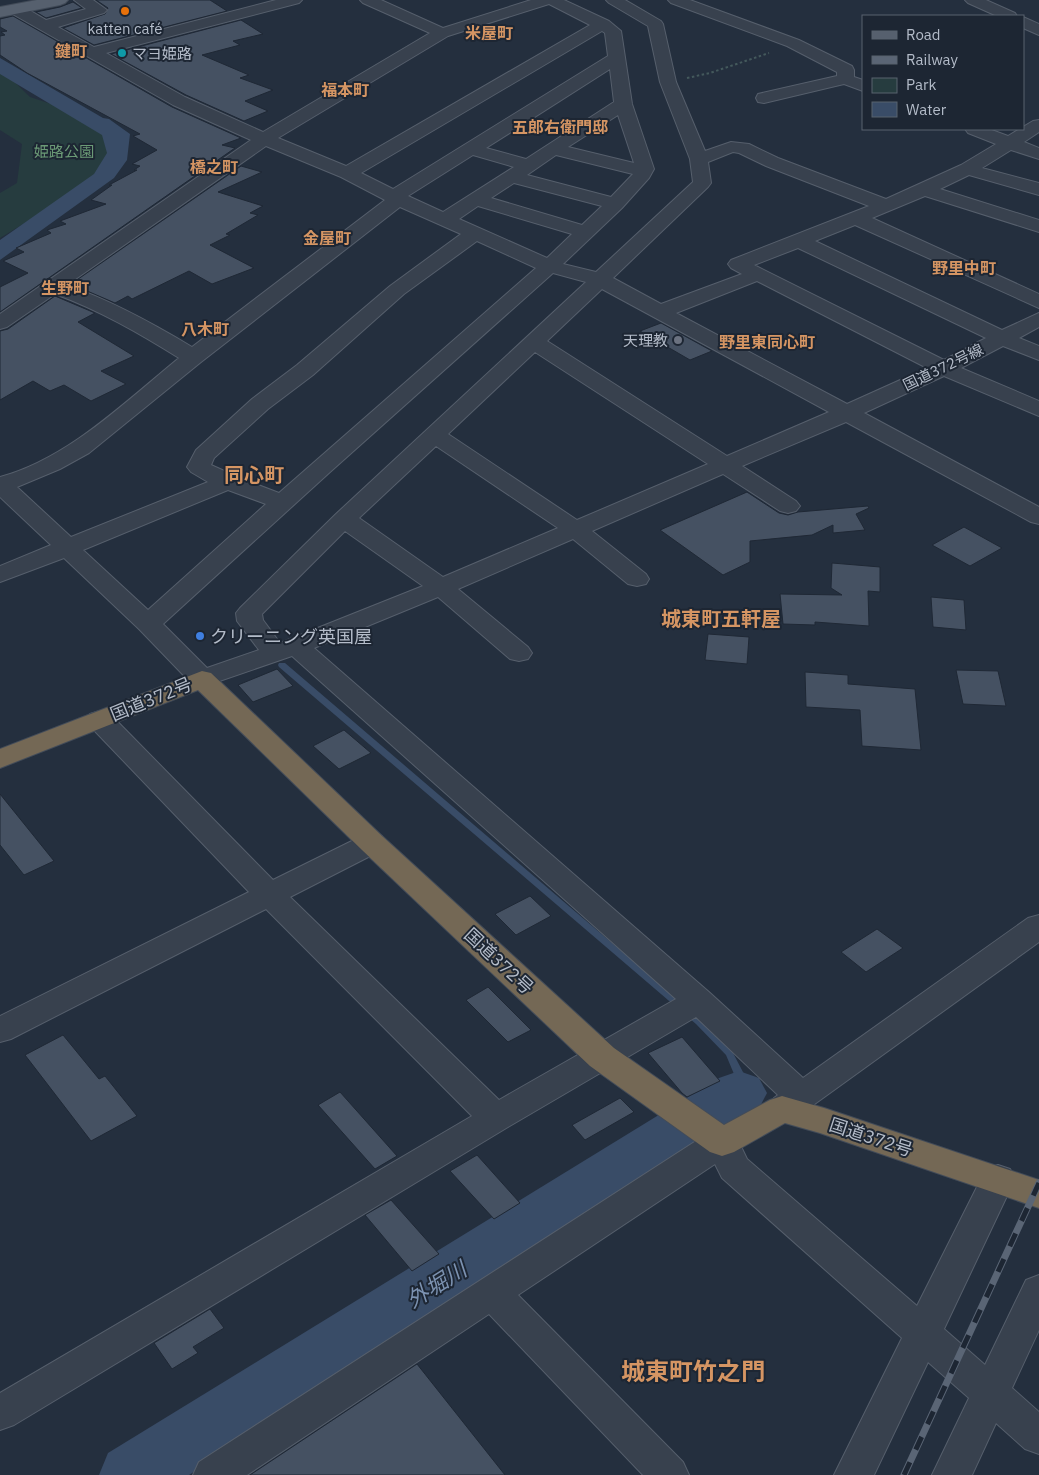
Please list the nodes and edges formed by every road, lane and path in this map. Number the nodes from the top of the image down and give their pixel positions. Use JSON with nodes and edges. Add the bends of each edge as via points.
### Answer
{"nodes":[{"id":1,"x":60,"y":0,"type":"edge"},
{"id":2,"x":82,"y":0,"type":"edge"},
{"id":3,"x":292,"y":0,"type":"edge"},
{"id":4,"x":368,"y":0,"type":"edge"},
{"id":5,"x":547,"y":0,"type":"edge"},
{"id":6,"x":552,"y":0,"type":"edge"},
{"id":7,"x":614,"y":0,"type":"edge"},
{"id":8,"x":972,"y":0,"type":"edge"},
{"id":9,"x":687,"y":1,"type":"edge"},
{"id":10,"x":7,"y":11,"type":"edge"},
{"id":11,"x":1007,"y":15,"type":"edge"},
{"id":12,"x":1024,"y":22,"type":"edge"},
{"id":13,"x":603,"y":24,"type":"junction"},
{"id":14,"x":655,"y":24,"type":"junction"},
{"id":15,"x":44,"y":26,"type":"junction"},
{"id":16,"x":1039,"y":30,"type":"edge"},
{"id":17,"x":442,"y":33,"type":"junction"},
{"id":18,"x":793,"y":43,"type":"junction"},
{"id":19,"x":92,"y":52,"type":"junction"},
{"id":20,"x":617,"y":58,"type":"junction"},
{"id":21,"x":845,"y":79,"type":"junction"},
{"id":22,"x":668,"y":82,"type":"junction"},
{"id":23,"x":862,"y":86,"type":"edge"},
{"id":24,"x":764,"y":98,"type":"dead end"},
{"id":25,"x":623,"y":104,"type":"junction"},
{"id":26,"x":438,"y":120,"type":"junction"},
{"id":27,"x":456,"y":125,"type":"dead end"},
{"id":28,"x":1039,"y":125,"type":"edge"},
{"id":29,"x":474,"y":130,"type":"dead end"},
{"id":30,"x":977,"y":130,"type":"edge"},
{"id":31,"x":492,"y":136,"type":"junction"},
{"id":32,"x":264,"y":139,"type":"junction"},
{"id":33,"x":1009,"y":142,"type":"junction"},
{"id":34,"x":471,"y":149,"type":"junction"},
{"id":35,"x":553,"y":149,"type":"junction"},
{"id":36,"x":1039,"y":154,"type":"edge"},
{"id":37,"x":699,"y":159,"type":"junction"},
{"id":38,"x":528,"y":165,"type":"junction"},
{"id":39,"x":967,"y":169,"type":"junction"},
{"id":40,"x":644,"y":171,"type":"junction"},
{"id":41,"x":348,"y":173,"type":"junction"},
{"id":42,"x":511,"y":176,"type":"junction"},
{"id":43,"x":1039,"y":189,"type":"edge"},
{"id":44,"x":924,"y":190,"type":"junction"},
{"id":45,"x":396,"y":198,"type":"junction"},
{"id":46,"x":475,"y":199,"type":"junction"},
{"id":47,"x":615,"y":204,"type":"junction"},
{"id":48,"x":885,"y":206,"type":"junction"},
{"id":49,"x":856,"y":218,"type":"junction"},
{"id":50,"x":444,"y":220,"type":"junction"},
{"id":51,"x":1039,"y":226,"type":"edge"},
{"id":52,"x":584,"y":232,"type":"junction"},
{"id":53,"x":475,"y":233,"type":"junction"},
{"id":54,"x":799,"y":242,"type":"junction"},
{"id":55,"x":549,"y":266,"type":"junction"},
{"id":56,"x":756,"y":274,"type":"junction"},
{"id":57,"x":599,"y":279,"type":"junction"},
{"id":58,"x":53,"y":287,"type":"junction"},
{"id":59,"x":1039,"y":302,"type":"edge"},
{"id":60,"x":658,"y":312,"type":"junction"},
{"id":61,"x":1039,"y":319,"type":"edge"},
{"id":62,"x":0,"y":323,"type":"edge"},
{"id":63,"x":1002,"y":338,"type":"junction"},
{"id":64,"x":534,"y":342,"type":"junction"},
{"id":65,"x":1039,"y":354,"type":"edge"},
{"id":66,"x":193,"y":357,"type":"junction"},
{"id":67,"x":944,"y":368,"type":"junction"},
{"id":68,"x":1039,"y":408,"type":"edge"},
{"id":69,"x":847,"y":413,"type":"junction"},
{"id":70,"x":435,"y":435,"type":"junction"},
{"id":71,"x":725,"y":465,"type":"junction"},
{"id":72,"x":230,"y":481,"type":"junction"},
{"id":73,"x":0,"y":485,"type":"edge"},
{"id":74,"x":281,"y":502,"type":"junction"},
{"id":75,"x":788,"y":506,"type":"dead end"},
{"id":76,"x":1039,"y":517,"type":"edge"},
{"id":77,"x":344,"y":519,"type":"junction"},
{"id":78,"x":574,"y":529,"type":"junction"},
{"id":79,"x":66,"y":548,"type":"junction"},
{"id":80,"x":0,"y":575,"type":"edge"},
{"id":81,"x":638,"y":579,"type":"dead end"},
{"id":82,"x":441,"y":587,"type":"junction"},
{"id":83,"x":148,"y":624,"type":"junction"},
{"id":84,"x":285,"y":650,"type":"junction"},
{"id":85,"x":519,"y":652,"type":"dead end"},
{"id":86,"x":202,"y":679,"type":"junction"},
{"id":87,"x":100,"y":720,"type":"junction"},
{"id":88,"x":0,"y":759,"type":"edge"},
{"id":89,"x":372,"y":842,"type":"junction"},
{"id":90,"x":268,"y":893,"type":"junction"},
{"id":91,"x":1039,"y":926,"type":"edge"},
{"id":92,"x":686,"y":1009,"type":"junction"},
{"id":93,"x":0,"y":1030,"type":"edge"},
{"id":94,"x":602,"y":1057,"type":"junction"},
{"id":95,"x":792,"y":1103,"type":"junction"},
{"id":96,"x":496,"y":1118,"type":"junction"},
{"id":97,"x":711,"y":1135,"type":"junction"},
{"id":98,"x":998,"y":1179,"type":"junction"},
{"id":99,"x":1039,"y":1194,"type":"edge"},
{"id":100,"x":1039,"y":1291,"type":"edge"},
{"id":101,"x":493,"y":1292,"type":"junction"},
{"id":102,"x":922,"y":1334,"type":"junction"},
{"id":103,"x":990,"y":1393,"type":"junction"},
{"id":104,"x":0,"y":1413,"type":"edge"},
{"id":105,"x":1039,"y":1436,"type":"edge"},
{"id":106,"x":213,"y":1475,"type":"edge"},
{"id":107,"x":669,"y":1475,"type":"edge"},
{"id":108,"x":854,"y":1475,"type":"edge"},
{"id":109,"x":952,"y":1475,"type":"edge"}],
"edges":[{"from":1,"to":10,"type":"main road"},
{"from":2,"to":15,"type":"street","via":[[99,10]]},
{"from":3,"to":19,"type":"street"},
{"from":4,"to":17,"type":"street"},
{"from":5,"to":17,"type":"street"},
{"from":6,"to":13,"type":"street"},
{"from":7,"to":14,"type":"street"},
{"from":8,"to":11,"type":"street"},
{"from":9,"to":14,"type":"street"},
{"from":9,"to":18,"type":"street"},
{"from":10,"to":15,"type":"street"},
{"from":12,"to":16,"type":"street"},
{"from":13,"to":20,"type":"street","via":[[614,31]]},
{"from":13,"to":26,"type":"street"},
{"from":14,"to":22,"type":"street"},
{"from":15,"to":19,"type":"street"},
{"from":17,"to":32,"type":"street"},
{"from":18,"to":21,"type":"street","via":[[846,70]]},
{"from":18,"to":22,"type":"path","via":[[755,60]]},
{"from":19,"to":32,"type":"street","via":[[179,101]]},
{"from":20,"to":25,"type":"street"},
{"from":20,"to":31,"type":"street"},
{"from":21,"to":23,"type":"street"},
{"from":21,"to":24,"type":"street"},
{"from":22,"to":37,"type":"street"},
{"from":25,"to":35,"type":"street"},
{"from":25,"to":40,"type":"street"},
{"from":26,"to":27,"type":"street"},
{"from":26,"to":41,"type":"street"},
{"from":28,"to":33,"type":"street"},
{"from":29,"to":31,"type":"street"},
{"from":30,"to":33,"type":"street"},
{"from":31,"to":34,"type":"street"},
{"from":32,"to":41,"type":"street"},
{"from":32,"to":58,"type":"street"},
{"from":33,"to":36,"type":"street"},
{"from":33,"to":39,"type":"street"},
{"from":34,"to":38,"type":"street"},
{"from":34,"to":45,"type":"street"},
{"from":35,"to":38,"type":"street"},
{"from":35,"to":40,"type":"street"},
{"from":37,"to":48,"type":"street","via":[[731,147],[743,148]]},
{"from":37,"to":57,"type":"street","via":[[702,183]]},
{"from":38,"to":42,"type":"street"},
{"from":39,"to":43,"type":"street"},
{"from":39,"to":44,"type":"street"},
{"from":40,"to":47,"type":"street"},
{"from":41,"to":45,"type":"street"},
{"from":42,"to":46,"type":"street"},
{"from":42,"to":47,"type":"street"},
{"from":44,"to":48,"type":"street"},
{"from":44,"to":51,"type":"street"},
{"from":45,"to":50,"type":"street"},
{"from":45,"to":66,"type":"street"},
{"from":46,"to":50,"type":"street"},
{"from":46,"to":52,"type":"street"},
{"from":47,"to":52,"type":"street"},
{"from":48,"to":49,"type":"street"},
{"from":49,"to":54,"type":"street"},
{"from":49,"to":59,"type":"street"},
{"from":50,"to":53,"type":"street"},
{"from":52,"to":55,"type":"street"},
{"from":53,"to":55,"type":"street"},
{"from":53,"to":72,"type":"street","via":[[397,290],[204,455],[199,467],[214,477]]},
{"from":54,"to":56,"type":"street","via":[[738,264]]},
{"from":54,"to":63,"type":"street"},
{"from":55,"to":57,"type":"street"},
{"from":55,"to":74,"type":"street"},
{"from":56,"to":60,"type":"street"},
{"from":56,"to":67,"type":"street"},
{"from":57,"to":60,"type":"street"},
{"from":57,"to":64,"type":"street"},
{"from":58,"to":62,"type":"street"},
{"from":58,"to":66,"type":"street","via":[[88,299],[136,322]]},
{"from":60,"to":69,"type":"street"},
{"from":61,"to":63,"type":"street","name":"国道372号線"},
{"from":63,"to":65,"type":"street"},
{"from":63,"to":67,"type":"street","name":"国道372号線"},
{"from":64,"to":70,"type":"street"},
{"from":64,"to":71,"type":"street"},
{"from":66,"to":73,"type":"street","via":[[81,448],[52,464]]},
{"from":67,"to":68,"type":"street"},
{"from":67,"to":69,"type":"street","name":"国道372号線"},
{"from":69,"to":71,"type":"street","name":"国道372号線"},
{"from":69,"to":76,"type":"street"},
{"from":70,"to":77,"type":"street"},
{"from":70,"to":78,"type":"street"},
{"from":71,"to":75,"type":"street"},
{"from":71,"to":78,"type":"street","name":"国道372号線"},
{"from":72,"to":74,"type":"street"},
{"from":72,"to":79,"type":"street"},
{"from":73,"to":79,"type":"street"},
{"from":74,"to":83,"type":"street"},
{"from":77,"to":82,"type":"street"},
{"from":77,"to":84,"type":"street","via":[[249,613],[250,621]]},
{"from":78,"to":81,"type":"street"},
{"from":78,"to":82,"type":"street","name":"国道372号線"},
{"from":79,"to":80,"type":"street"},
{"from":79,"to":83,"type":"street"},
{"from":82,"to":84,"type":"street","name":"国道372号線"},
{"from":82,"to":85,"type":"street"},
{"from":83,"to":86,"type":"street"},
{"from":84,"to":86,"type":"street","name":"国道372号線"},
{"from":84,"to":92,"type":"street"},
{"from":86,"to":87,"type":"highway","name":"国道372号"},
{"from":86,"to":89,"type":"highway","name":"国道372号"},
{"from":87,"to":88,"type":"highway","name":"国道372号"},
{"from":87,"to":90,"type":"street"},
{"from":89,"to":90,"type":"street"},
{"from":89,"to":94,"type":"highway","name":"国道372号"},
{"from":90,"to":93,"type":"street"},
{"from":90,"to":96,"type":"street"},
{"from":91,"to":95,"type":"street"},
{"from":92,"to":94,"type":"street"},
{"from":92,"to":95,"type":"street"},
{"from":94,"to":96,"type":"street"},
{"from":94,"to":97,"type":"highway","name":"国道372号"},
{"from":95,"to":97,"type":"highway"},
{"from":95,"to":98,"type":"highway","name":"国道372号"},
{"from":96,"to":104,"type":"street"},
{"from":97,"to":101,"type":"street"},
{"from":97,"to":102,"type":"street","via":[[734,1168]]},
{"from":98,"to":99,"type":"highway","name":"国道372号"},
{"from":98,"to":102,"type":"street"},
{"from":100,"to":103,"type":"street"},
{"from":101,"to":106,"type":"street"},
{"from":101,"to":107,"type":"street"},
{"from":102,"to":103,"type":"street"},
{"from":102,"to":108,"type":"street"},
{"from":103,"to":105,"type":"street"},
{"from":103,"to":109,"type":"street"}]}
